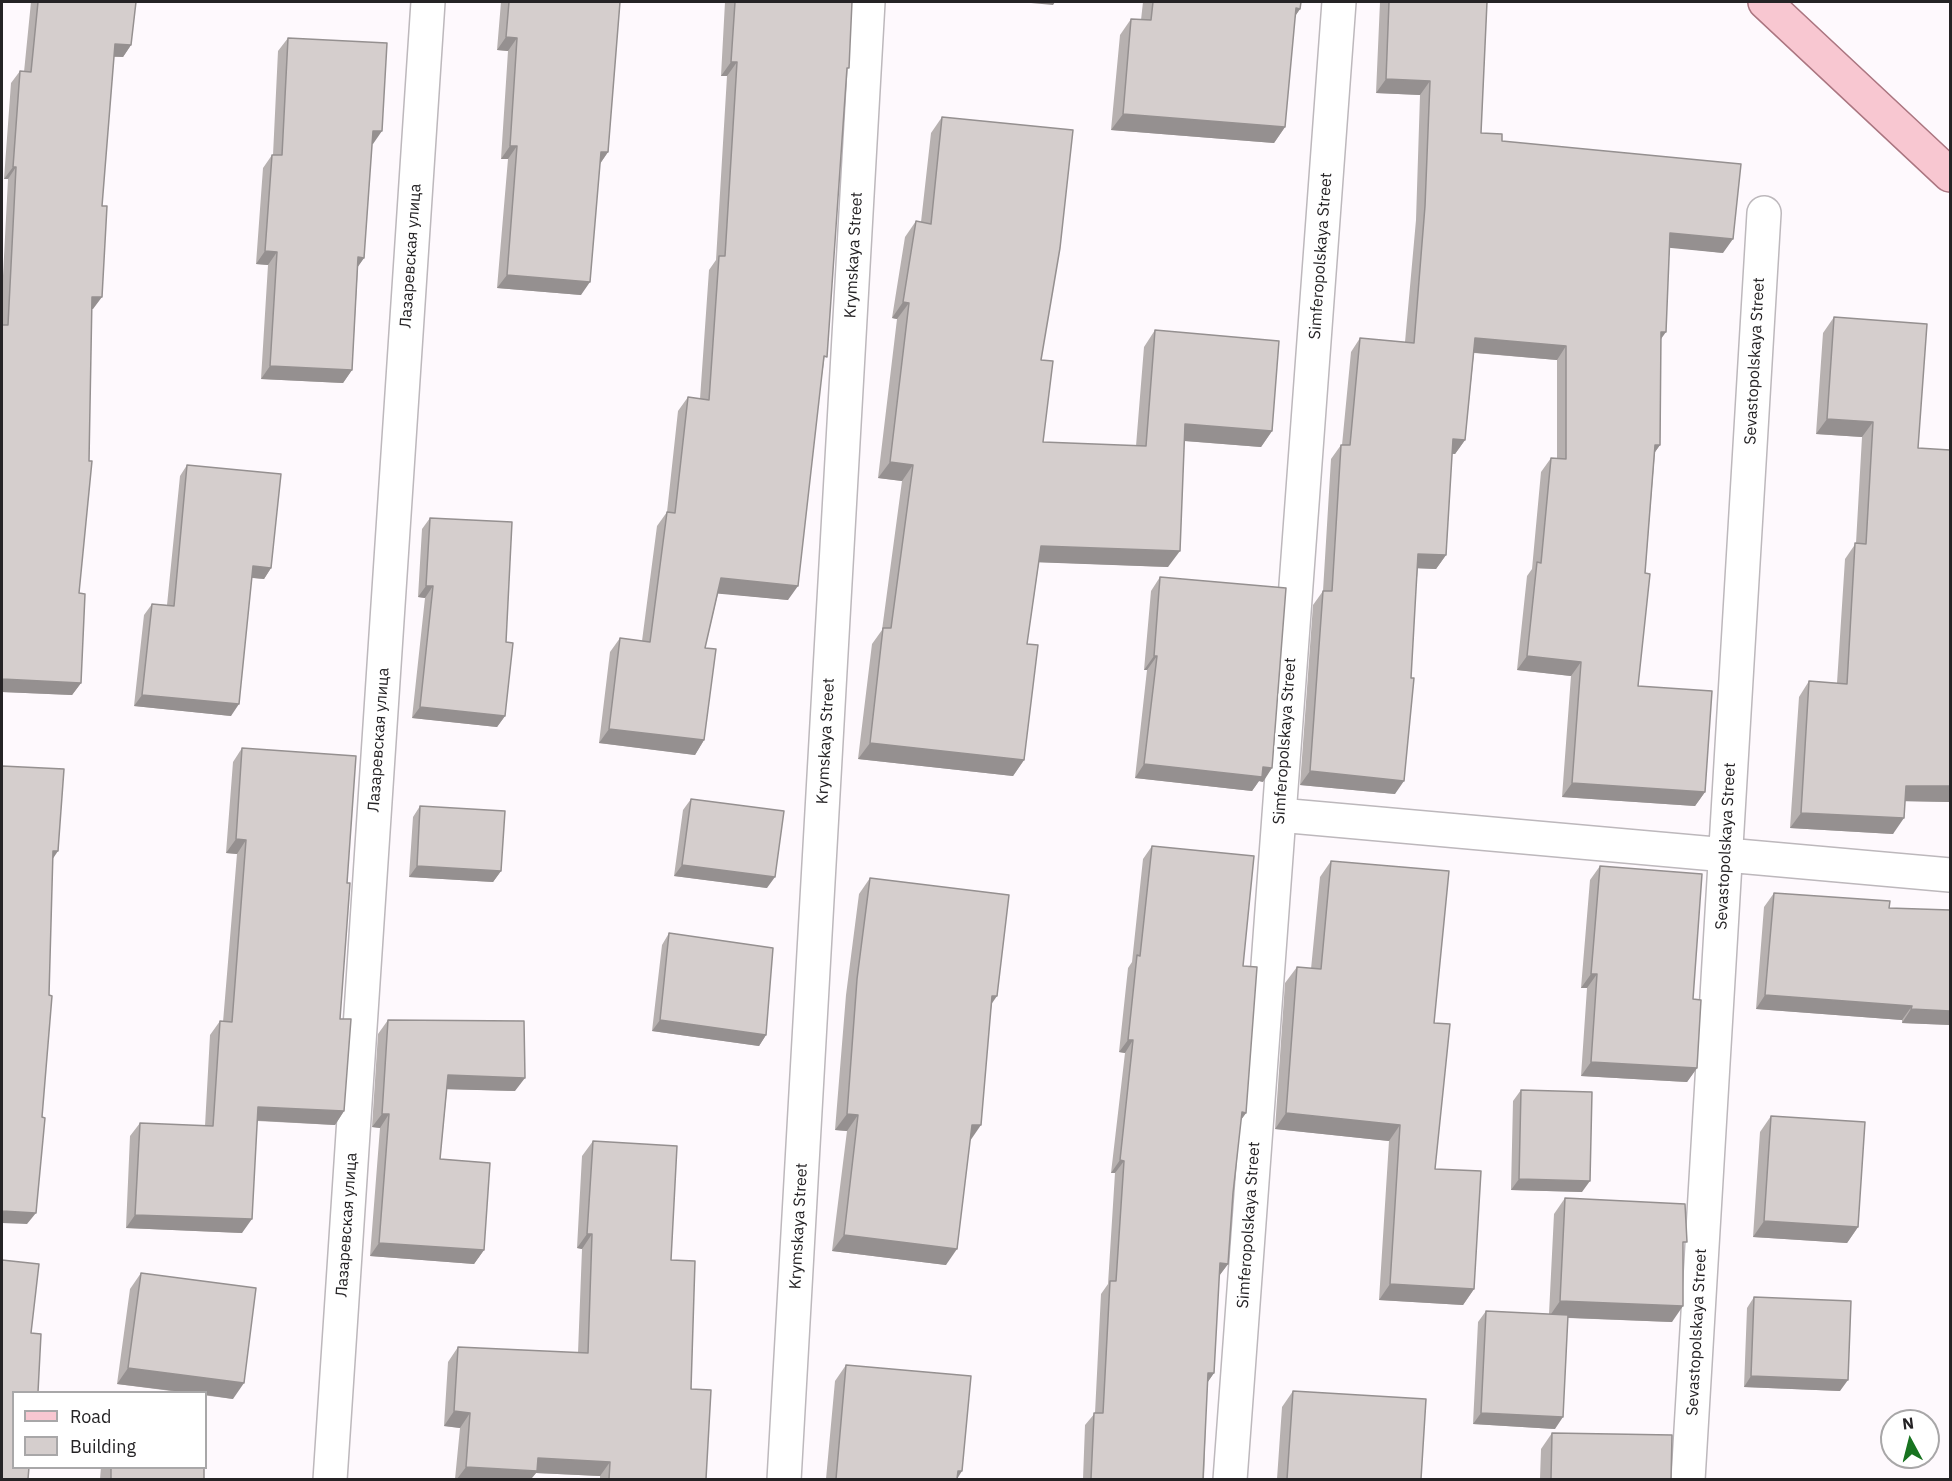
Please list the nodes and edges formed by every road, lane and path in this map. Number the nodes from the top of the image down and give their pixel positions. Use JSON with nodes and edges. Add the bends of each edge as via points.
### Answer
{"nodes":[{"id":1,"x":428,"y":2,"type":"edge"},
{"id":2,"x":868,"y":2,"type":"edge"},
{"id":3,"x":1339,"y":2,"type":"edge"},
{"id":4,"x":1765,"y":2,"type":"edge"},
{"id":5,"x":1950,"y":175,"type":"edge"},
{"id":6,"x":1764,"y":213,"type":"dead end"},
{"id":7,"x":1280,"y":815,"type":"junction"},
{"id":8,"x":1726,"y":854,"type":"junction"},
{"id":9,"x":1950,"y":875,"type":"edge"},
{"id":10,"x":330,"y":1479,"type":"edge"},
{"id":11,"x":784,"y":1479,"type":"edge"},
{"id":12,"x":1230,"y":1479,"type":"edge"},
{"id":13,"x":1688,"y":1479,"type":"edge"}],
"edges":[{"from":1,"to":10,"type":"street","name":"Лазаревская улица"},
{"from":2,"to":11,"type":"street","name":"Krymskaya Street"},
{"from":3,"to":7,"type":"street","name":"Simferopolskaya Street"},
{"from":4,"to":5,"type":"main road"},
{"from":6,"to":8,"type":"street","name":"Sevastopolskaya Street"},
{"from":7,"to":8,"type":"street"},
{"from":7,"to":12,"type":"street","name":"Simferopolskaya Street"},
{"from":8,"to":9,"type":"street"},
{"from":8,"to":13,"type":"street","name":"Sevastopolskaya Street"}]}
